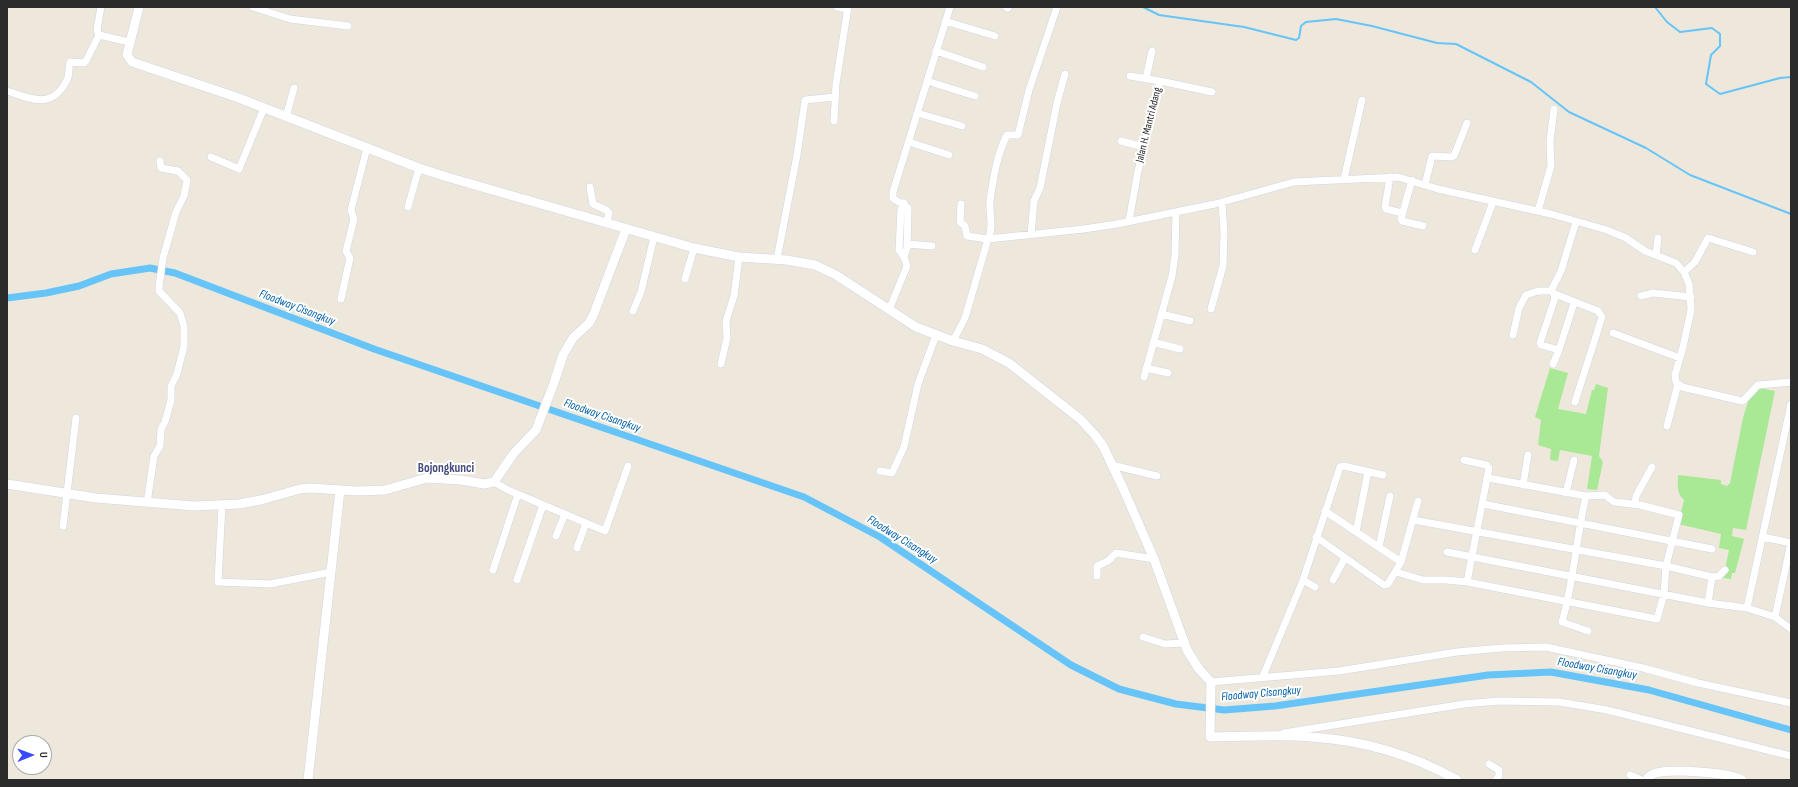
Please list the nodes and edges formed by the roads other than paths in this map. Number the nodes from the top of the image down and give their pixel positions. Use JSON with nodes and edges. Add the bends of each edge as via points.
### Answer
{"nodes":[{"id":1,"x":101,"y":7,"type":"edge"},
{"id":2,"x":139,"y":7,"type":"edge"},
{"id":3,"x":253,"y":7,"type":"edge"},
{"id":4,"x":838,"y":7,"type":"edge"},
{"id":5,"x":950,"y":7,"type":"edge"},
{"id":6,"x":1058,"y":7,"type":"edge"},
{"id":7,"x":847,"y":8,"type":"edge"},
{"id":8,"x":945,"y":21,"type":"junction"},
{"id":9,"x":348,"y":26,"type":"dead end"},
{"id":10,"x":99,"y":35,"type":"junction"},
{"id":11,"x":995,"y":36,"type":"dead end"},
{"id":12,"x":129,"y":42,"type":"junction"},
{"id":13,"x":936,"y":51,"type":"junction"},
{"id":14,"x":1152,"y":51,"type":"dead end"},
{"id":15,"x":983,"y":67,"type":"dead end"},
{"id":16,"x":1064,"y":74,"type":"dead end"},
{"id":17,"x":1130,"y":76,"type":"dead end"},
{"id":18,"x":1146,"y":79,"type":"junction"},
{"id":19,"x":927,"y":81,"type":"junction"},
{"id":20,"x":1160,"y":81,"type":"junction"},
{"id":21,"x":294,"y":88,"type":"dead end"},
{"id":22,"x":7,"y":91,"type":"edge"},
{"id":23,"x":1212,"y":92,"type":"dead end"},
{"id":24,"x":975,"y":96,"type":"dead end"},
{"id":25,"x":836,"y":97,"type":"junction"},
{"id":26,"x":1362,"y":100,"type":"dead end"},
{"id":27,"x":264,"y":108,"type":"junction"},
{"id":28,"x":1554,"y":109,"type":"dead end"},
{"id":29,"x":917,"y":112,"type":"junction"},
{"id":30,"x":286,"y":117,"type":"junction"},
{"id":31,"x":834,"y":121,"type":"dead end"},
{"id":32,"x":1467,"y":123,"type":"dead end"},
{"id":33,"x":962,"y":126,"type":"dead end"},
{"id":34,"x":908,"y":142,"type":"junction"},
{"id":35,"x":1121,"y":142,"type":"dead end"},
{"id":36,"x":1144,"y":147,"type":"junction"},
{"id":37,"x":366,"y":148,"type":"junction"},
{"id":38,"x":949,"y":155,"type":"dead end"},
{"id":39,"x":212,"y":157,"type":"dead end"},
{"id":40,"x":160,"y":161,"type":"dead end"},
{"id":41,"x":418,"y":168,"type":"junction"},
{"id":42,"x":1390,"y":177,"type":"junction"},
{"id":43,"x":1344,"y":179,"type":"junction"},
{"id":44,"x":1412,"y":180,"type":"junction"},
{"id":45,"x":1425,"y":185,"type":"junction"},
{"id":46,"x":590,"y":187,"type":"dead end"},
{"id":47,"x":1222,"y":202,"type":"junction"},
{"id":48,"x":1493,"y":202,"type":"junction"},
{"id":49,"x":904,"y":204,"type":"junction"},
{"id":50,"x":961,"y":204,"type":"dead end"},
{"id":51,"x":408,"y":207,"type":"dead end"},
{"id":52,"x":1176,"y":212,"type":"junction"},
{"id":53,"x":1538,"y":212,"type":"junction"},
{"id":54,"x":1402,"y":213,"type":"junction"},
{"id":55,"x":1129,"y":221,"type":"junction"},
{"id":56,"x":607,"y":222,"type":"junction"},
{"id":57,"x":1576,"y":222,"type":"junction"},
{"id":58,"x":1423,"y":226,"type":"dead end"},
{"id":59,"x":626,"y":229,"type":"junction"},
{"id":60,"x":1031,"y":234,"type":"junction"},
{"id":61,"x":654,"y":237,"type":"junction"},
{"id":62,"x":1658,"y":238,"type":"dead end"},
{"id":63,"x":988,"y":239,"type":"junction"},
{"id":64,"x":907,"y":244,"type":"junction"},
{"id":65,"x":932,"y":246,"type":"dead end"},
{"id":66,"x":694,"y":248,"type":"junction"},
{"id":67,"x":1474,"y":250,"type":"dead end"},
{"id":68,"x":1753,"y":252,"type":"dead end"},
{"id":69,"x":1656,"y":255,"type":"junction"},
{"id":70,"x":740,"y":257,"type":"junction"},
{"id":71,"x":904,"y":257,"type":"junction"},
{"id":72,"x":777,"y":260,"type":"junction"},
{"id":73,"x":1684,"y":272,"type":"junction"},
{"id":74,"x":685,"y":279,"type":"dead end"},
{"id":75,"x":1553,"y":293,"type":"junction"},
{"id":76,"x":1641,"y":296,"type":"dead end"},
{"id":77,"x":1691,"y":297,"type":"junction"},
{"id":78,"x":340,"y":299,"type":"dead end"},
{"id":79,"x":1574,"y":303,"type":"junction"},
{"id":80,"x":1211,"y":309,"type":"dead end"},
{"id":81,"x":889,"y":310,"type":"junction"},
{"id":82,"x":633,"y":311,"type":"dead end"},
{"id":83,"x":1161,"y":314,"type":"junction"},
{"id":84,"x":1190,"y":321,"type":"dead end"},
{"id":85,"x":1614,"y":333,"type":"dead end"},
{"id":86,"x":936,"y":335,"type":"junction"},
{"id":87,"x":1513,"y":335,"type":"dead end"},
{"id":88,"x":952,"y":341,"type":"junction"},
{"id":89,"x":1154,"y":342,"type":"junction"},
{"id":90,"x":1180,"y":349,"type":"dead end"},
{"id":91,"x":1559,"y":350,"type":"junction"},
{"id":92,"x":1680,"y":358,"type":"junction"},
{"id":93,"x":721,"y":364,"type":"dead end"},
{"id":94,"x":1553,"y":364,"type":"dead end"},
{"id":95,"x":1146,"y":368,"type":"junction"},
{"id":96,"x":1168,"y":373,"type":"dead end"},
{"id":97,"x":1144,"y":377,"type":"dead end"},
{"id":98,"x":1791,"y":382,"type":"edge"},
{"id":99,"x":1678,"y":384,"type":"junction"},
{"id":100,"x":1575,"y":402,"type":"dead end"},
{"id":101,"x":1791,"y":404,"type":"edge"},
{"id":102,"x":1789,"y":417,"type":"edge"},
{"id":103,"x":76,"y":418,"type":"dead end"},
{"id":104,"x":1667,"y":426,"type":"dead end"},
{"id":105,"x":1528,"y":455,"type":"dead end"},
{"id":106,"x":1464,"y":460,"type":"dead end"},
{"id":107,"x":1574,"y":460,"type":"dead end"},
{"id":108,"x":1112,"y":465,"type":"junction"},
{"id":109,"x":628,"y":466,"type":"dead end"},
{"id":110,"x":1652,"y":467,"type":"dead end"},
{"id":111,"x":880,"y":471,"type":"dead end"},
{"id":112,"x":1368,"y":472,"type":"junction"},
{"id":113,"x":1383,"y":475,"type":"dead end"},
{"id":114,"x":1157,"y":476,"type":"dead end"},
{"id":115,"x":1488,"y":478,"type":"junction"},
{"id":116,"x":494,"y":482,"type":"junction"},
{"id":117,"x":7,"y":484,"type":"edge"},
{"id":118,"x":1523,"y":484,"type":"junction"},
{"id":119,"x":340,"y":490,"type":"junction"},
{"id":120,"x":66,"y":493,"type":"junction"},
{"id":121,"x":1566,"y":493,"type":"junction"},
{"id":122,"x":518,"y":494,"type":"junction"},
{"id":123,"x":1390,"y":496,"type":"dead end"},
{"id":124,"x":1586,"y":496,"type":"junction"},
{"id":125,"x":1418,"y":501,"type":"dead end"},
{"id":126,"x":146,"y":502,"type":"junction"},
{"id":127,"x":1483,"y":504,"type":"junction"},
{"id":128,"x":1635,"y":504,"type":"junction"},
{"id":129,"x":222,"y":505,"type":"junction"},
{"id":130,"x":543,"y":505,"type":"junction"},
{"id":131,"x":1325,"y":511,"type":"junction"},
{"id":132,"x":565,"y":514,"type":"junction"},
{"id":133,"x":1413,"y":520,"type":"junction"},
{"id":134,"x":1580,"y":522,"type":"junction"},
{"id":135,"x":586,"y":523,"type":"junction"},
{"id":136,"x":63,"y":526,"type":"dead end"},
{"id":137,"x":1477,"y":531,"type":"junction"},
{"id":138,"x":1356,"y":532,"type":"junction"},
{"id":139,"x":556,"y":536,"type":"dead end"},
{"id":140,"x":1316,"y":537,"type":"junction"},
{"id":141,"x":1763,"y":537,"type":"junction"},
{"id":142,"x":1672,"y":541,"type":"junction"},
{"id":143,"x":1791,"y":543,"type":"edge"},
{"id":144,"x":1380,"y":547,"type":"junction"},
{"id":145,"x":577,"y":548,"type":"dead end"},
{"id":146,"x":1712,"y":549,"type":"dead end"},
{"id":147,"x":1577,"y":550,"type":"junction"},
{"id":148,"x":1447,"y":552,"type":"dead end"},
{"id":149,"x":1472,"y":556,"type":"junction"},
{"id":150,"x":1345,"y":558,"type":"junction"},
{"id":151,"x":1154,"y":559,"type":"junction"},
{"id":152,"x":1401,"y":562,"type":"junction"},
{"id":153,"x":1666,"y":566,"type":"junction"},
{"id":154,"x":493,"y":570,"type":"dead end"},
{"id":155,"x":1725,"y":570,"type":"dead end"},
{"id":156,"x":331,"y":572,"type":"junction"},
{"id":157,"x":1396,"y":572,"type":"junction"},
{"id":158,"x":1097,"y":576,"type":"dead end"},
{"id":159,"x":1573,"y":576,"type":"junction"},
{"id":160,"x":1712,"y":577,"type":"junction"},
{"id":161,"x":517,"y":580,"type":"dead end"},
{"id":162,"x":1303,"y":580,"type":"junction"},
{"id":163,"x":1333,"y":580,"type":"dead end"},
{"id":164,"x":1467,"y":582,"type":"junction"},
{"id":165,"x":1315,"y":586,"type":"dead end"},
{"id":166,"x":1664,"y":594,"type":"junction"},
{"id":167,"x":1568,"y":601,"type":"junction"},
{"id":168,"x":1708,"y":603,"type":"junction"},
{"id":169,"x":1747,"y":608,"type":"junction"},
{"id":170,"x":1776,"y":617,"type":"junction"},
{"id":171,"x":1791,"y":629,"type":"edge"},
{"id":172,"x":1588,"y":631,"type":"dead end"},
{"id":173,"x":1143,"y":637,"type":"dead end"},
{"id":174,"x":1184,"y":643,"type":"junction"},
{"id":175,"x":1263,"y":676,"type":"junction"},
{"id":176,"x":1211,"y":684,"type":"junction"},
{"id":177,"x":1791,"y":703,"type":"edge"},
{"id":178,"x":1272,"y":735,"type":"junction"},
{"id":179,"x":1791,"y":756,"type":"edge"},
{"id":180,"x":1489,"y":764,"type":"dead end"},
{"id":181,"x":1630,"y":775,"type":"dead end"},
{"id":182,"x":308,"y":780,"type":"edge"},
{"id":183,"x":1457,"y":780,"type":"edge"},
{"id":184,"x":1496,"y":780,"type":"edge"},
{"id":185,"x":1641,"y":780,"type":"edge"},
{"id":186,"x":1646,"y":780,"type":"edge"},
{"id":187,"x":1742,"y":780,"type":"edge"}],
"edges":[{"from":1,"to":10,"type":"street","via":[[97,30]]},
{"from":2,"to":12,"type":"street"},
{"from":3,"to":9,"type":"street","via":[[290,19]]},
{"from":4,"to":7,"type":"street"},
{"from":5,"to":8,"type":"street"},
{"from":6,"to":63,"type":"street","via":[[1029,90],[1018,135],[1007,135],[1003,144],[994,175],[990,204],[991,233]]},
{"from":7,"to":25,"type":"street"},
{"from":8,"to":11,"type":"street"},
{"from":8,"to":13,"type":"street"},
{"from":10,"to":12,"type":"street"},
{"from":10,"to":22,"type":"street","via":[[84,63],[70,62],[68,80],[58,93],[46,100]]},
{"from":12,"to":27,"type":"street","via":[[127,55],[132,62]]},
{"from":13,"to":15,"type":"street"},
{"from":13,"to":19,"type":"street"},
{"from":14,"to":18,"type":"street"},
{"from":16,"to":60,"type":"street","via":[[1040,188],[1034,201]]},
{"from":17,"to":18,"type":"street"},
{"from":18,"to":20,"type":"street"},
{"from":19,"to":24,"type":"street"},
{"from":19,"to":29,"type":"street"},
{"from":20,"to":23,"type":"street","name":"Jalan H. Mantri Adang"},
{"from":20,"to":36,"type":"street","name":"Jalan H. Mantri Adang"},
{"from":21,"to":30,"type":"street"},
{"from":25,"to":31,"type":"street"},
{"from":25,"to":72,"type":"street","via":[[805,100]]},
{"from":26,"to":43,"type":"street"},
{"from":27,"to":30,"type":"street"},
{"from":27,"to":39,"type":"street","via":[[239,169]]},
{"from":28,"to":53,"type":"street","via":[[1550,166]]},
{"from":29,"to":33,"type":"street"},
{"from":29,"to":34,"type":"street"},
{"from":30,"to":37,"type":"street"},
{"from":32,"to":45,"type":"street","via":[[1454,156],[1432,156]]},
{"from":34,"to":38,"type":"street"},
{"from":34,"to":49,"type":"street","via":[[893,198]]},
{"from":35,"to":36,"type":"street"},
{"from":36,"to":55,"type":"street","name":"Jalan H. Mantri Adang"},
{"from":37,"to":41,"type":"street"},
{"from":37,"to":78,"type":"street","via":[[351,210],[354,219],[346,251],[350,258]]},
{"from":40,"to":126,"type":"street","via":[[160,168],[178,171],[187,178],[184,196],[176,212],[163,258],[159,291],[180,313],[184,326],[184,346],[171,386],[171,400],[161,430],[160,446],[154,456]]},
{"from":41,"to":51,"type":"street"},
{"from":41,"to":56,"type":"street"},
{"from":42,"to":43,"type":"street"},
{"from":42,"to":44,"type":"street"},
{"from":42,"to":54,"type":"street","via":[[1385,207]]},
{"from":43,"to":47,"type":"street","via":[[1289,183]]},
{"from":44,"to":45,"type":"street"},
{"from":44,"to":54,"type":"street"},
{"from":45,"to":48,"type":"street"},
{"from":46,"to":56,"type":"street","via":[[593,204],[609,213]]},
{"from":47,"to":52,"type":"street"},
{"from":47,"to":80,"type":"street","via":[[1223,266]]},
{"from":48,"to":53,"type":"street"},
{"from":48,"to":67,"type":"street"},
{"from":49,"to":64,"type":"street","via":[[908,210]]},
{"from":49,"to":71,"type":"street","via":[[901,210],[899,250]]},
{"from":50,"to":63,"type":"street","via":[[960,222],[965,226],[967,236]]},
{"from":52,"to":55,"type":"street"},
{"from":52,"to":83,"type":"street","via":[[1172,276]]},
{"from":53,"to":57,"type":"street"},
{"from":54,"to":58,"type":"street","via":[[1402,221]]},
{"from":55,"to":60,"type":"street","via":[[1084,229]]},
{"from":56,"to":59,"type":"street"},
{"from":57,"to":69,"type":"street","via":[[1620,235],[1641,249]]},
{"from":57,"to":75,"type":"street"},
{"from":59,"to":61,"type":"street"},
{"from":59,"to":116,"type":"street","via":[[593,316],[562,355],[536,430],[514,453]]},
{"from":60,"to":63,"type":"street"},
{"from":61,"to":66,"type":"street"},
{"from":61,"to":82,"type":"street","via":[[641,292]]},
{"from":62,"to":69,"type":"street"},
{"from":63,"to":88,"type":"street","via":[[965,318]]},
{"from":64,"to":65,"type":"street"},
{"from":64,"to":71,"type":"street"},
{"from":66,"to":70,"type":"street"},
{"from":66,"to":74,"type":"street"},
{"from":68,"to":73,"type":"street","via":[[1708,238],[1695,262]]},
{"from":69,"to":73,"type":"street","via":[[1676,263]]},
{"from":70,"to":72,"type":"street"},
{"from":70,"to":93,"type":"street","via":[[734,296],[726,320],[727,338]]},
{"from":71,"to":81,"type":"street","via":[[907,266]]},
{"from":72,"to":81,"type":"street","via":[[815,265],[829,270]]},
{"from":73,"to":77,"type":"street"},
{"from":75,"to":79,"type":"street"},
{"from":75,"to":87,"type":"street","via":[[1538,291],[1526,295],[1519,308]]},
{"from":75,"to":91,"type":"street","via":[[1553,306],[1540,344]]},
{"from":76,"to":77,"type":"street","via":[[1653,293]]},
{"from":77,"to":92,"type":"street","via":[[1688,325]]},
{"from":79,"to":91,"type":"street"},
{"from":79,"to":100,"type":"street","via":[[1598,312],[1602,317]]},
{"from":81,"to":86,"type":"street","via":[[916,327]]},
{"from":83,"to":84,"type":"street"},
{"from":83,"to":89,"type":"street"},
{"from":85,"to":92,"type":"street"},
{"from":86,"to":88,"type":"street"},
{"from":86,"to":111,"type":"street","via":[[918,384],[904,447],[892,473]]},
{"from":88,"to":108,"type":"street","via":[[982,349],[1014,366],[1091,430],[1103,446]]},
{"from":89,"to":90,"type":"street"},
{"from":89,"to":95,"type":"street"},
{"from":91,"to":94,"type":"street"},
{"from":92,"to":99,"type":"street","via":[[1675,375]]},
{"from":95,"to":96,"type":"street"},
{"from":95,"to":97,"type":"street"},
{"from":98,"to":99,"type":"street","via":[[1758,385],[1742,401]]},
{"from":99,"to":104,"type":"street"},
{"from":101,"to":102,"type":"street"},
{"from":102,"to":141,"type":"street"},
{"from":103,"to":120,"type":"street"},
{"from":105,"to":118,"type":"street"},
{"from":106,"to":115,"type":"street","via":[[1488,466]]},
{"from":107,"to":121,"type":"street"},
{"from":108,"to":114,"type":"street"},
{"from":108,"to":151,"type":"street"},
{"from":109,"to":135,"type":"street","via":[[605,531]]},
{"from":110,"to":128,"type":"street","via":[[1636,496]]},
{"from":112,"to":113,"type":"street"},
{"from":112,"to":131,"type":"street","via":[[1340,466]]},
{"from":112,"to":138,"type":"street"},
{"from":115,"to":118,"type":"street"},
{"from":115,"to":127,"type":"street"},
{"from":116,"to":119,"type":"street","via":[[484,484],[427,478],[371,492]]},
{"from":116,"to":122,"type":"street"},
{"from":117,"to":120,"type":"street"},
{"from":118,"to":121,"type":"street"},
{"from":119,"to":129,"type":"street","via":[[300,489],[261,500]]},
{"from":119,"to":156,"type":"street"},
{"from":120,"to":126,"type":"street"},
{"from":120,"to":136,"type":"street"},
{"from":121,"to":124,"type":"street"},
{"from":122,"to":130,"type":"street"},
{"from":122,"to":154,"type":"street"},
{"from":123,"to":144,"type":"street"},
{"from":124,"to":128,"type":"street","via":[[1605,495],[1614,502]]},
{"from":124,"to":134,"type":"street"},
{"from":125,"to":133,"type":"street"},
{"from":126,"to":129,"type":"street","via":[[194,506]]},
{"from":127,"to":134,"type":"street"},
{"from":127,"to":137,"type":"street"},
{"from":128,"to":142,"type":"street","via":[[1679,515]]},
{"from":129,"to":156,"type":"street","via":[[218,582],[270,584]]},
{"from":130,"to":132,"type":"street"},
{"from":130,"to":161,"type":"street"},
{"from":131,"to":138,"type":"street"},
{"from":131,"to":140,"type":"street"},
{"from":132,"to":135,"type":"street"},
{"from":132,"to":139,"type":"street"},
{"from":133,"to":137,"type":"street"},
{"from":133,"to":152,"type":"street"},
{"from":134,"to":142,"type":"street"},
{"from":134,"to":147,"type":"street"},
{"from":135,"to":145,"type":"street"},
{"from":137,"to":147,"type":"street"},
{"from":137,"to":149,"type":"street"},
{"from":138,"to":144,"type":"street"},
{"from":140,"to":150,"type":"street"},
{"from":140,"to":162,"type":"street"},
{"from":141,"to":143,"type":"street"},
{"from":141,"to":169,"type":"street"},
{"from":142,"to":146,"type":"street"},
{"from":142,"to":153,"type":"street"},
{"from":143,"to":170,"type":"street"},
{"from":144,"to":152,"type":"street"},
{"from":147,"to":153,"type":"street"},
{"from":147,"to":159,"type":"street"},
{"from":148,"to":149,"type":"street"},
{"from":149,"to":159,"type":"street"},
{"from":149,"to":164,"type":"street"},
{"from":150,"to":157,"type":"street","via":[[1384,585],[1388,584]]},
{"from":150,"to":163,"type":"street"},
{"from":151,"to":158,"type":"street","via":[[1116,553],[1098,566]]},
{"from":151,"to":174,"type":"street"},
{"from":152,"to":157,"type":"street"},
{"from":153,"to":160,"type":"street"},
{"from":153,"to":166,"type":"street"},
{"from":155,"to":160,"type":"street","via":[[1719,576]]},
{"from":156,"to":182,"type":"street"},
{"from":157,"to":164,"type":"street","via":[[1423,580]]},
{"from":159,"to":166,"type":"street"},
{"from":159,"to":167,"type":"street"},
{"from":160,"to":168,"type":"street"},
{"from":162,"to":165,"type":"street"},
{"from":162,"to":175,"type":"street"},
{"from":164,"to":167,"type":"street"},
{"from":166,"to":167,"type":"street","via":[[1655,619]]},
{"from":166,"to":168,"type":"street"},
{"from":167,"to":172,"type":"street","via":[[1563,624]]},
{"from":168,"to":169,"type":"street"},
{"from":169,"to":170,"type":"street"},
{"from":170,"to":171,"type":"street"},
{"from":173,"to":174,"type":"street","via":[[1165,644]]},
{"from":174,"to":176,"type":"street"},
{"from":175,"to":176,"type":"street"},
{"from":175,"to":177,"type":"street","via":[[1338,670],[1457,652],[1546,647]]},
{"from":176,"to":178,"type":"street","via":[[1210,737]]},
{"from":178,"to":179,"type":"street","via":[[1464,704],[1499,701],[1559,702],[1607,710]]},
{"from":178,"to":183,"type":"street","via":[[1313,737],[1373,747],[1422,762]]},
{"from":180,"to":184,"type":"street","via":[[1499,770]]},
{"from":181,"to":185,"type":"street"},
{"from":186,"to":187,"type":"street","via":[[1652,774],[1665,772],[1720,773]]}]}
